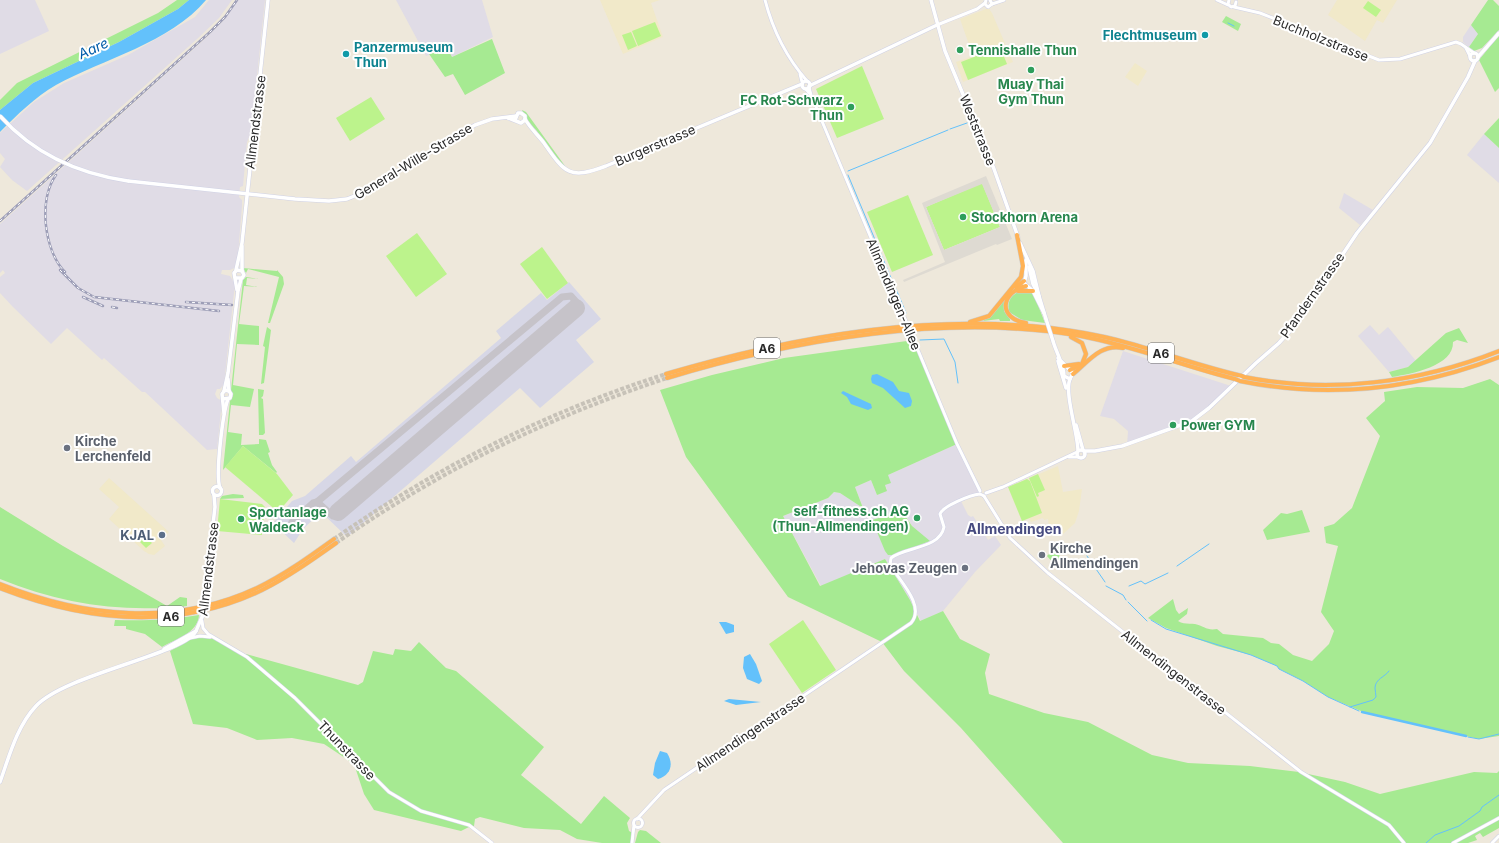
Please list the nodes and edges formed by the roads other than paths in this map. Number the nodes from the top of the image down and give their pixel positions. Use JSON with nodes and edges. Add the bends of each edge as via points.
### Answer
{"nodes":[{"id":1,"x":268,"y":0,"type":"edge"},
{"id":2,"x":765,"y":0,"type":"edge"},
{"id":3,"x":931,"y":0,"type":"edge"},
{"id":4,"x":990,"y":0,"type":"edge"},
{"id":5,"x":1002,"y":0,"type":"edge"},
{"id":6,"x":985,"y":1,"type":"edge"},
{"id":7,"x":1219,"y":1,"type":"edge"},
{"id":8,"x":1235,"y":1,"type":"edge"},
{"id":9,"x":1229,"y":2,"type":"edge"},
{"id":10,"x":992,"y":4,"type":"junction"},
{"id":11,"x":987,"y":6,"type":"junction"},
{"id":12,"x":1234,"y":7,"type":"junction"},
{"id":13,"x":1244,"y":8,"type":"junction"},
{"id":14,"x":977,"y":9,"type":"junction"},
{"id":15,"x":937,"y":25,"type":"junction"},
{"id":16,"x":1499,"y":33,"type":"edge"},
{"id":17,"x":1466,"y":48,"type":"junction"},
{"id":18,"x":1483,"y":50,"type":"junction"},
{"id":19,"x":1474,"y":53,"type":"junction"},
{"id":20,"x":1478,"y":57,"type":"junction"},
{"id":21,"x":1472,"y":59,"type":"junction"},
{"id":22,"x":806,"y":85,"type":"junction"},
{"id":23,"x":0,"y":116,"type":"edge"},
{"id":24,"x":515,"y":118,"type":"junction"},
{"id":25,"x":525,"y":119,"type":"junction"},
{"id":26,"x":522,"y":122,"type":"junction"},
{"id":27,"x":530,"y":127,"type":"junction"},
{"id":28,"x":247,"y":193,"type":"junction"},
{"id":29,"x":1017,"y":235,"type":"junction"},
{"id":30,"x":1026,"y":259,"type":"junction"},
{"id":31,"x":1029,"y":265,"type":"junction"},
{"id":32,"x":240,"y":268,"type":"junction"},
{"id":33,"x":236,"y":278,"type":"junction"},
{"id":34,"x":241,"y":279,"type":"junction"},
{"id":35,"x":1025,"y":279,"type":"junction"},
{"id":36,"x":1032,"y":279,"type":"junction"},
{"id":37,"x":1033,"y":283,"type":"junction"},
{"id":38,"x":1027,"y":286,"type":"junction"},
{"id":39,"x":238,"y":291,"type":"junction"},
{"id":40,"x":1012,"y":291,"type":"junction"},
{"id":41,"x":1033,"y":291,"type":"junction"},
{"id":42,"x":1039,"y":296,"type":"junction"},
{"id":43,"x":1044,"y":313,"type":"junction"},
{"id":44,"x":952,"y":325,"type":"junction"},
{"id":45,"x":1051,"y":330,"type":"junction"},
{"id":46,"x":1499,"y":351,"type":"edge"},
{"id":47,"x":1149,"y":353,"type":"junction"},
{"id":48,"x":1499,"y":357,"type":"edge"},
{"id":49,"x":1058,"y":358,"type":"junction"},
{"id":50,"x":1085,"y":358,"type":"junction"},
{"id":51,"x":1064,"y":366,"type":"junction"},
{"id":52,"x":1064,"y":373,"type":"junction"},
{"id":53,"x":1071,"y":373,"type":"junction"},
{"id":54,"x":228,"y":376,"type":"junction"},
{"id":55,"x":1065,"y":377,"type":"junction"},
{"id":56,"x":1066,"y":388,"type":"junction"},
{"id":57,"x":224,"y":391,"type":"junction"},
{"id":58,"x":229,"y":391,"type":"junction"},
{"id":59,"x":223,"y":399,"type":"junction"},
{"id":60,"x":228,"y":399,"type":"junction"},
{"id":61,"x":1070,"y":401,"type":"junction"},
{"id":62,"x":224,"y":416,"type":"junction"},
{"id":63,"x":1080,"y":451,"type":"junction"},
{"id":64,"x":1095,"y":451,"type":"junction"},
{"id":65,"x":1085,"y":456,"type":"junction"},
{"id":66,"x":1068,"y":457,"type":"junction"},
{"id":67,"x":1078,"y":457,"type":"junction"},
{"id":68,"x":218,"y":474,"type":"junction"},
{"id":69,"x":215,"y":488,"type":"junction"},
{"id":70,"x":220,"y":488,"type":"junction"},
{"id":71,"x":980,"y":492,"type":"junction"},
{"id":72,"x":985,"y":494,"type":"junction"},
{"id":73,"x":217,"y":495,"type":"junction"},
{"id":74,"x":0,"y":584,"type":"edge"},
{"id":75,"x":0,"y":588,"type":"edge"},
{"id":76,"x":202,"y":619,"type":"junction"},
{"id":77,"x":197,"y":630,"type":"junction"},
{"id":78,"x":208,"y":634,"type":"junction"},
{"id":79,"x":204,"y":635,"type":"junction"},
{"id":80,"x":212,"y":637,"type":"junction"},
{"id":81,"x":190,"y":638,"type":"junction"},
{"id":82,"x":162,"y":651,"type":"junction"},
{"id":83,"x":0,"y":782,"type":"edge"},
{"id":84,"x":642,"y":814,"type":"junction"},
{"id":85,"x":637,"y":818,"type":"junction"},
{"id":86,"x":1499,"y":818,"type":"edge"},
{"id":87,"x":642,"y":820,"type":"junction"},
{"id":88,"x":634,"y":825,"type":"junction"},
{"id":89,"x":638,"y":828,"type":"junction"},
{"id":90,"x":635,"y":833,"type":"junction"},
{"id":91,"x":1499,"y":836,"type":"edge"},
{"id":92,"x":492,"y":843,"type":"edge"},
{"id":93,"x":632,"y":843,"type":"edge"},
{"id":94,"x":1404,"y":843,"type":"edge"},
{"id":95,"x":1453,"y":843,"type":"edge"},
{"id":96,"x":1492,"y":843,"type":"edge"}],
"edges":[{"from":1,"to":28,"type":"main road","name":"Allmendstrasse"},
{"from":2,"to":22,"type":"street","name":"Allmendingen-Allee","via":[[776,36]]},
{"from":3,"to":15,"type":"main road","name":"Weststrasse"},
{"from":4,"to":5,"type":"street"},
{"from":4,"to":10,"type":"street"},
{"from":5,"to":10,"type":"street","name":"Burgerstrasse"},
{"from":6,"to":11,"type":"street"},
{"from":6,"to":14,"type":"street","name":"Burgerstrasse"},
{"from":7,"to":9,"type":"street"},
{"from":8,"to":12,"type":"street"},
{"from":8,"to":13,"type":"street","name":"Buchholzstrasse"},
{"from":9,"to":12,"type":"street","name":"Buchholzstrasse"},
{"from":10,"to":11,"type":"street","name":"Burgerstrasse"},
{"from":11,"to":14,"type":"street","name":"Burgerstrasse"},
{"from":12,"to":13,"type":"street","name":"Buchholzstrasse"},
{"from":13,"to":17,"type":"street","name":"Buchholzstrasse","via":[[1379,60],[1400,59],[1455,42]]},
{"from":14,"to":15,"type":"street","name":"Burgerstrasse"},
{"from":15,"to":22,"type":"main road","name":"Burgerstrasse"},
{"from":15,"to":29,"type":"main road","name":"Weststrasse","via":[[994,168]]},
{"from":16,"to":18,"type":"main road"},
{"from":17,"to":19,"type":"street","name":"Buchholzstrasse"},
{"from":17,"to":21,"type":"street"},
{"from":18,"to":19,"type":"main road"},
{"from":18,"to":20,"type":"main road"},
{"from":19,"to":20,"type":"main road"},
{"from":19,"to":21,"type":"main road"},
{"from":20,"to":21,"type":"main road"},
{"from":21,"to":64,"type":"main road","name":"Pfandernstrasse","via":[[1471,70],[1430,143],[1357,233],[1296,324],[1279,343],[1192,421],[1122,446]]},
{"from":22,"to":27,"type":"main road","name":"Burgerstrasse","via":[[583,173],[571,172],[561,167]]},
{"from":22,"to":71,"type":"street","name":"Allmendingen-Allee","bridge":true,"via":[[957,444]]},
{"from":23,"to":28,"type":"main road","name":"General-Wille-Strasse","bridge":true,"via":[[24,139],[54,158],[88,172],[128,181]]},
{"from":24,"to":25,"type":"main road","via":[[521,113]]},
{"from":24,"to":26,"type":"main road","name":"Burgerstrasse"},
{"from":24,"to":28,"type":"main road","name":"General-Wille-Strasse","via":[[487,120],[470,127],[367,190],[347,199],[295,199]]},
{"from":25,"to":26,"type":"main road"},
{"from":25,"to":27,"type":"main road","name":"Burgerstrasse"},
{"from":26,"to":27,"type":"main road","name":"Burgerstrasse"},
{"from":28,"to":32,"type":"main road","name":"Allmendstrasse"},
{"from":29,"to":30,"type":"main road","name":"Weststrasse"},
{"from":29,"to":40,"type":"highway","via":[[1023,271]]},
{"from":30,"to":31,"type":"main road","name":"Weststrasse"},
{"from":30,"to":35,"type":"main road","name":"Weststrasse"},
{"from":31,"to":36,"type":"main road","name":"Weststrasse"},
{"from":31,"to":42,"type":"main road","via":[[1036,280]]},
{"from":32,"to":33,"type":"main road","via":[[234,274]]},
{"from":32,"to":34,"type":"main road","via":[[244,275]]},
{"from":33,"to":34,"type":"main road"},
{"from":33,"to":39,"type":"main road"},
{"from":34,"to":39,"type":"main road"},
{"from":35,"to":36,"type":"main road"},
{"from":35,"to":38,"type":"main road","name":"Weststrasse"},
{"from":35,"to":40,"type":"highway"},
{"from":36,"to":37,"type":"main road","name":"Weststrasse"},
{"from":37,"to":38,"type":"main road"},
{"from":37,"to":42,"type":"main road","name":"Weststrasse"},
{"from":38,"to":40,"type":"highway"},
{"from":38,"to":41,"type":"main road","name":"Weststrasse"},
{"from":39,"to":54,"type":"main road"},
{"from":40,"to":41,"type":"highway"},
{"from":40,"to":44,"type":"highway","via":[[993,313],[983,319]]},
{"from":40,"to":45,"type":"highway","via":[[1005,305],[1011,318]]},
{"from":41,"to":43,"type":"main road","name":"Weststrasse"},
{"from":42,"to":43,"type":"main road","name":"Weststrasse"},
{"from":43,"to":49,"type":"main road","name":"Weststrasse","bridge":true},
{"from":44,"to":45,"type":"highway","number":"A6","via":[[1004,324]]},
{"from":44,"to":45,"type":"highway","number":"A6","via":[[884,330],[810,340],[735,355],[666,376],[770,351],[870,335],[969,328]]},
{"from":45,"to":46,"type":"highway","number":"A6","via":[[1092,334],[1242,376],[1312,385],[1373,383],[1435,372]]},
{"from":45,"to":47,"type":"highway","number":"A6"},
{"from":45,"to":50,"type":"highway","via":[[1079,340],[1086,350]]},
{"from":47,"to":48,"type":"highway","number":"A6","bridge":true,"via":[[1235,380],[1307,390],[1367,389],[1431,379]]},
{"from":47,"to":53,"type":"highway","number":"A6","via":[[1120,347],[1107,348]]},
{"from":49,"to":51,"type":"main road","name":"Weststrasse"},
{"from":49,"to":52,"type":"main road","name":"Weststrasse"},
{"from":49,"to":56,"type":"main road","name":"Weststrasse"},
{"from":50,"to":51,"type":"highway","via":[[1077,365]]},
{"from":50,"to":53,"type":"highway"},
{"from":51,"to":53,"type":"main road","name":"Weststrasse"},
{"from":52,"to":53,"type":"main road"},
{"from":52,"to":55,"type":"main road","name":"Weststrasse"},
{"from":53,"to":55,"type":"main road"},
{"from":53,"to":61,"type":"main road","name":"Weststrasse","via":[[1068,385]]},
{"from":54,"to":57,"type":"main road"},
{"from":54,"to":58,"type":"main road"},
{"from":55,"to":56,"type":"main road","name":"Weststrasse"},
{"from":56,"to":61,"type":"main road","name":"Weststrasse"},
{"from":57,"to":58,"type":"main road"},
{"from":57,"to":59,"type":"main road","via":[[221,395]]},
{"from":58,"to":60,"type":"main road","via":[[231,396]]},
{"from":59,"to":60,"type":"main road"},
{"from":59,"to":62,"type":"main road"},
{"from":60,"to":62,"type":"main road"},
{"from":61,"to":63,"type":"main road","name":"Weststrasse"},
{"from":62,"to":68,"type":"main road"},
{"from":63,"to":64,"type":"main road","name":"Pfandernstrasse"},
{"from":63,"to":65,"type":"main road"},
{"from":63,"to":66,"type":"street"},
{"from":63,"to":67,"type":"main road"},
{"from":64,"to":65,"type":"main road","name":"Pfandernstrasse"},
{"from":65,"to":67,"type":"main road","name":"Pfandernstrasse"},
{"from":66,"to":67,"type":"street"},
{"from":66,"to":72,"type":"street"},
{"from":68,"to":69,"type":"main road"},
{"from":68,"to":70,"type":"main road"},
{"from":69,"to":70,"type":"main road"},
{"from":69,"to":73,"type":"main road","via":[[213,491]]},
{"from":70,"to":73,"type":"main road","via":[[221,493]]},
{"from":71,"to":72,"type":"street"},
{"from":71,"to":84,"type":"street","name":"Allmendingenstrasse","via":[[942,511],[940,516],[943,530],[934,539],[918,549],[891,558],[890,565],[913,601],[915,616],[909,624],[664,790]]},
{"from":72,"to":94,"type":"street","name":"Allmendingenstrasse","via":[[1010,538],[1048,573],[1302,772],[1386,823],[1396,831]]},
{"from":73,"to":76,"type":"main road","name":"Allmendstrasse","bridge":true},
{"from":74,"to":75,"type":"highway","number":"A6","via":[[50,601],[97,611],[139,614],[180,611],[222,602],[257,588],[335,541],[295,571],[259,591],[216,607],[180,615],[139,618],[97,615],[49,605]]},
{"from":76,"to":77,"type":"main road","name":"Allmendstrasse"},
{"from":76,"to":78,"type":"street","name":"Thunstrasse","via":[[203,628]]},
{"from":77,"to":78,"type":"street","name":"Thunstrasse"},
{"from":77,"to":79,"type":"street"},
{"from":77,"to":81,"type":"main road"},
{"from":77,"to":82,"type":"main road","name":"Allmendstrasse"},
{"from":78,"to":80,"type":"street","name":"Thunstrasse"},
{"from":79,"to":80,"type":"street","name":"Thunstrasse"},
{"from":79,"to":81,"type":"street","name":"Thunstrasse"},
{"from":80,"to":92,"type":"street","name":"Thunstrasse","via":[[247,657],[284,688],[376,781],[396,797],[429,814],[470,826]]},
{"from":81,"to":82,"type":"main road"},
{"from":82,"to":83,"type":"main road","via":[[53,692],[32,711],[22,726]]},
{"from":84,"to":85,"type":"street","name":"Allmendingenstrasse"},
{"from":84,"to":87,"type":"street"},
{"from":85,"to":87,"type":"street"},
{"from":85,"to":88,"type":"street"},
{"from":86,"to":95,"type":"street"},
{"from":87,"to":89,"type":"street"},
{"from":88,"to":89,"type":"street"},
{"from":88,"to":90,"type":"street"},
{"from":89,"to":90,"type":"street"},
{"from":90,"to":93,"type":"street"},
{"from":91,"to":96,"type":"street"}]}
